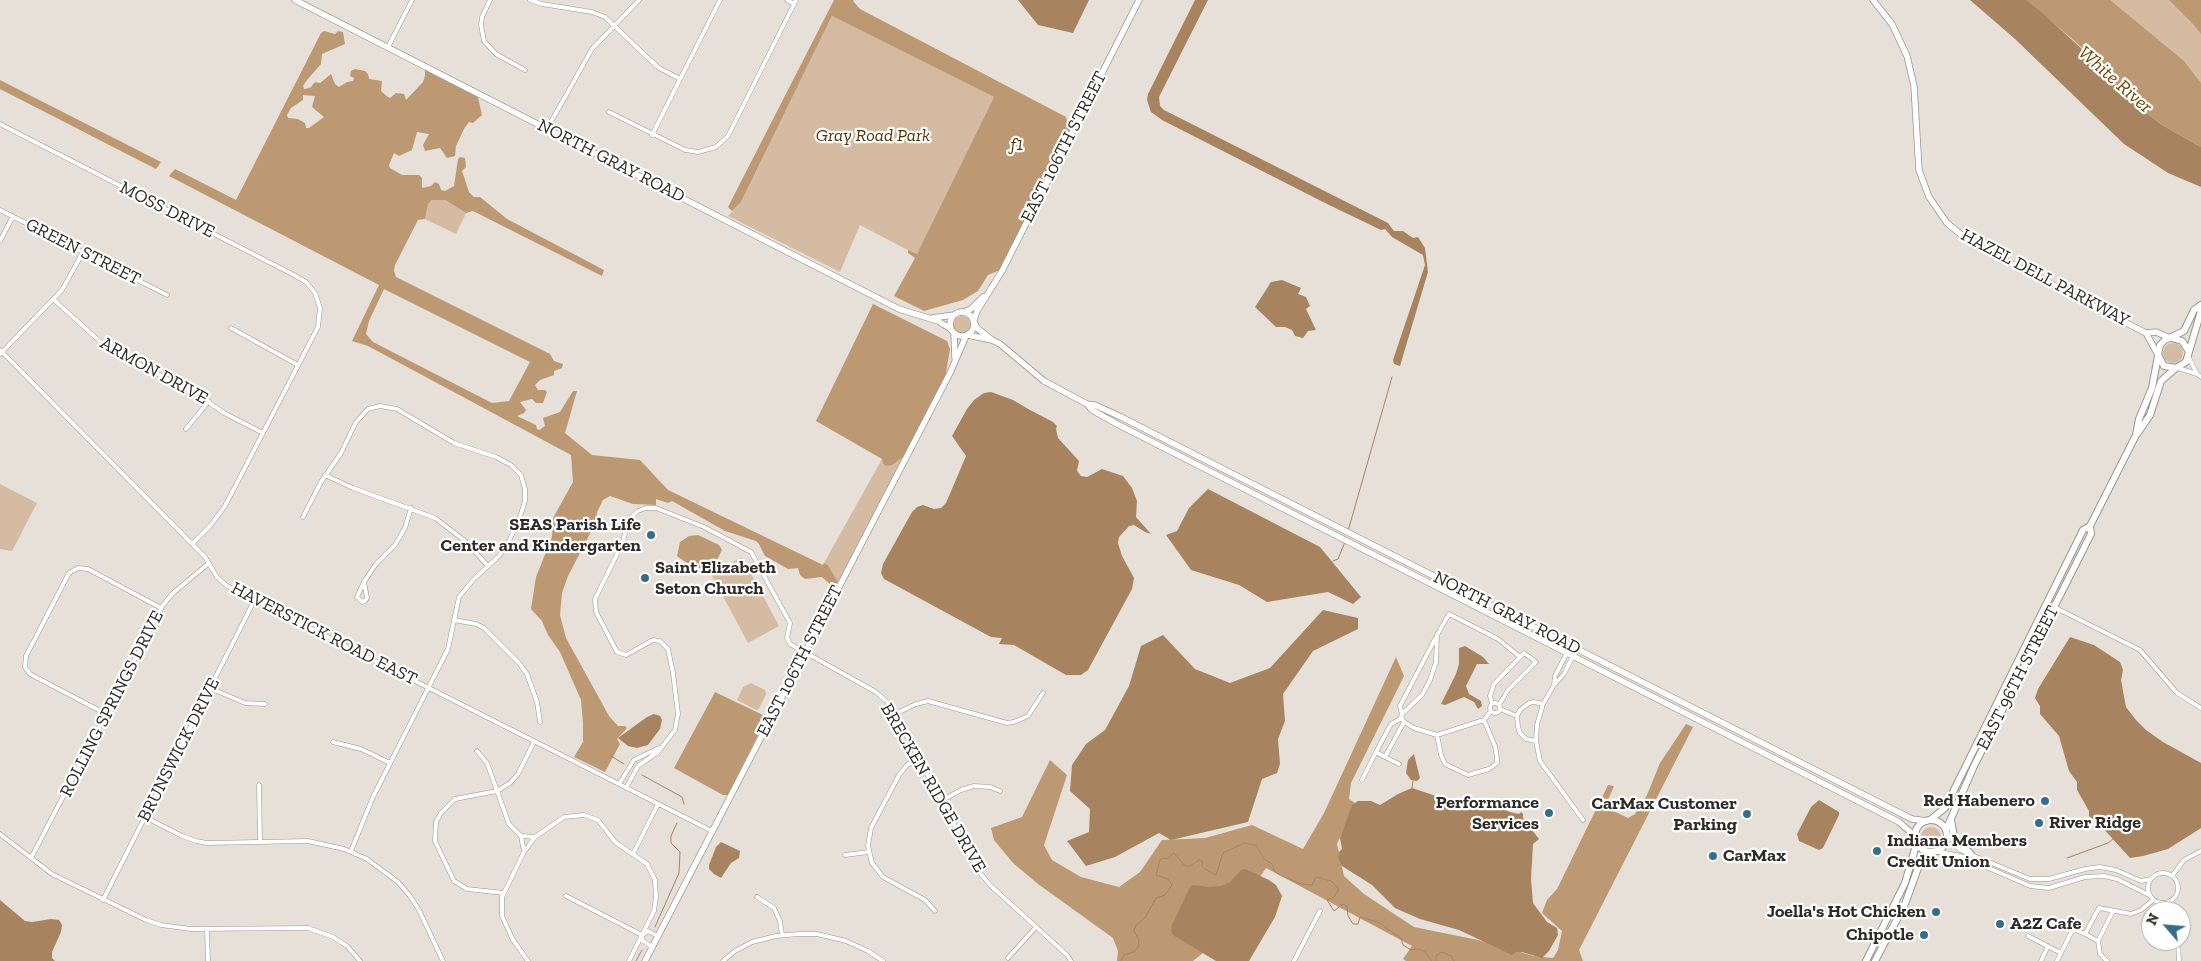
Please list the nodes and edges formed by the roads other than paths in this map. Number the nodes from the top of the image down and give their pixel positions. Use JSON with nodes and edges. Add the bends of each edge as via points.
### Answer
{"nodes":[{"id":1,"x":295,"y":0,"type":"edge"},
{"id":2,"x":412,"y":0,"type":"edge"},
{"id":3,"x":490,"y":0,"type":"edge"},
{"id":4,"x":530,"y":0,"type":"edge"},
{"id":5,"x":639,"y":0,"type":"edge"},
{"id":6,"x":720,"y":0,"type":"edge"},
{"id":7,"x":787,"y":0,"type":"edge"},
{"id":8,"x":1138,"y":0,"type":"edge"},
{"id":9,"x":1873,"y":0,"type":"edge"},
{"id":10,"x":795,"y":2,"type":"edge"},
{"id":11,"x":614,"y":24,"type":"junction"},
{"id":12,"x":388,"y":47,"type":"junction"},
{"id":13,"x":525,"y":70,"type":"dead end"},
{"id":14,"x":680,"y":79,"type":"junction"},
{"id":15,"x":609,"y":112,"type":"dead end"},
{"id":16,"x":0,"y":124,"type":"edge"},
{"id":17,"x":547,"y":129,"type":"junction"},
{"id":18,"x":652,"y":134,"type":"junction"},
{"id":19,"x":0,"y":210,"type":"edge"},
{"id":20,"x":13,"y":216,"type":"junction"},
{"id":21,"x":0,"y":241,"type":"edge"},
{"id":22,"x":83,"y":252,"type":"junction"},
{"id":23,"x":988,"y":293,"type":"junction"},
{"id":24,"x":167,"y":295,"type":"dead end"},
{"id":25,"x":53,"y":299,"type":"junction"},
{"id":26,"x":2201,"y":305,"type":"edge"},
{"id":27,"x":2201,"y":311,"type":"edge"},
{"id":28,"x":963,"y":312,"type":"junction"},
{"id":29,"x":954,"y":315,"type":"junction"},
{"id":30,"x":927,"y":318,"type":"junction"},
{"id":31,"x":974,"y":321,"type":"junction"},
{"id":32,"x":231,"y":328,"type":"dead end"},
{"id":33,"x":952,"y":331,"type":"junction"},
{"id":34,"x":2146,"y":333,"type":"junction"},
{"id":35,"x":967,"y":336,"type":"junction"},
{"id":36,"x":2170,"y":338,"type":"junction"},
{"id":37,"x":992,"y":340,"type":"junction"},
{"id":38,"x":1,"y":352,"type":"edge"},
{"id":39,"x":2188,"y":355,"type":"junction"},
{"id":40,"x":2158,"y":356,"type":"junction"},
{"id":41,"x":955,"y":360,"type":"junction"},
{"id":42,"x":298,"y":365,"type":"junction"},
{"id":43,"x":2177,"y":368,"type":"junction"},
{"id":44,"x":2197,"y":374,"type":"junction"},
{"id":45,"x":2201,"y":377,"type":"edge"},
{"id":46,"x":209,"y":401,"type":"junction"},
{"id":47,"x":1087,"y":404,"type":"junction"},
{"id":48,"x":186,"y":429,"type":"dead end"},
{"id":49,"x":263,"y":433,"type":"junction"},
{"id":50,"x":2136,"y":434,"type":"junction"},
{"id":51,"x":325,"y":475,"type":"junction"},
{"id":52,"x":411,"y":508,"type":"junction"},
{"id":53,"x":303,"y":516,"type":"dead end"},
{"id":54,"x":2090,"y":526,"type":"junction"},
{"id":55,"x":192,"y":544,"type":"junction"},
{"id":56,"x":209,"y":563,"type":"junction"},
{"id":57,"x":488,"y":566,"type":"junction"},
{"id":58,"x":364,"y":582,"type":"junction"},
{"id":59,"x":254,"y":601,"type":"junction"},
{"id":60,"x":2054,"y":607,"type":"junction"},
{"id":61,"x":161,"y":608,"type":"junction"},
{"id":62,"x":454,"y":620,"type":"junction"},
{"id":63,"x":1437,"y":635,"type":"junction"},
{"id":64,"x":1574,"y":646,"type":"junction"},
{"id":65,"x":804,"y":654,"type":"junction"},
{"id":66,"x":1570,"y":655,"type":"junction"},
{"id":67,"x":1520,"y":657,"type":"junction"},
{"id":68,"x":210,"y":688,"type":"junction"},
{"id":69,"x":428,"y":688,"type":"junction"},
{"id":70,"x":1043,"y":693,"type":"dead end"},
{"id":71,"x":1492,"y":703,"type":"junction"},
{"id":72,"x":265,"y":704,"type":"dead end"},
{"id":73,"x":1543,"y":704,"type":"junction"},
{"id":74,"x":1499,"y":707,"type":"junction"},
{"id":75,"x":2201,"y":708,"type":"edge"},
{"id":76,"x":1491,"y":711,"type":"junction"},
{"id":77,"x":106,"y":714,"type":"junction"},
{"id":78,"x":895,"y":714,"type":"junction"},
{"id":79,"x":1517,"y":716,"type":"junction"},
{"id":80,"x":1402,"y":718,"type":"junction"},
{"id":81,"x":1484,"y":720,"type":"junction"},
{"id":82,"x":540,"y":722,"type":"dead end"},
{"id":83,"x":1437,"y":735,"type":"junction"},
{"id":84,"x":1536,"y":741,"type":"junction"},
{"id":85,"x":333,"y":742,"type":"dead end"},
{"id":86,"x":534,"y":742,"type":"junction"},
{"id":87,"x":660,"y":748,"type":"junction"},
{"id":88,"x":477,"y":751,"type":"dead end"},
{"id":89,"x":1376,"y":752,"type":"junction"},
{"id":90,"x":1385,"y":757,"type":"junction"},
{"id":91,"x":919,"y":758,"type":"junction"},
{"id":92,"x":390,"y":763,"type":"junction"},
{"id":93,"x":1399,"y":764,"type":"dead end"},
{"id":94,"x":1362,"y":780,"type":"dead end"},
{"id":95,"x":619,"y":784,"type":"junction"},
{"id":96,"x":259,"y":785,"type":"dead end"},
{"id":97,"x":626,"y":788,"type":"junction"},
{"id":98,"x":497,"y":791,"type":"junction"},
{"id":99,"x":1000,"y":791,"type":"dead end"},
{"id":100,"x":941,"y":801,"type":"junction"},
{"id":101,"x":658,"y":804,"type":"junction"},
{"id":102,"x":145,"y":817,"type":"junction"},
{"id":103,"x":1951,"y":818,"type":"junction"},
{"id":104,"x":1582,"y":820,"type":"dead end"},
{"id":105,"x":1929,"y":821,"type":"junction"},
{"id":106,"x":712,"y":831,"type":"junction"},
{"id":107,"x":1946,"y":832,"type":"junction"},
{"id":108,"x":0,"y":834,"type":"edge"},
{"id":109,"x":521,"y":836,"type":"junction"},
{"id":110,"x":534,"y":837,"type":"junction"},
{"id":111,"x":1916,"y":839,"type":"junction"},
{"id":112,"x":260,"y":842,"type":"junction"},
{"id":113,"x":351,"y":851,"type":"junction"},
{"id":114,"x":2201,"y":851,"type":"edge"},
{"id":115,"x":524,"y":852,"type":"junction"},
{"id":116,"x":869,"y":852,"type":"junction"},
{"id":117,"x":1934,"y":852,"type":"junction"},
{"id":118,"x":633,"y":854,"type":"junction"},
{"id":119,"x":1971,"y":854,"type":"junction"},
{"id":120,"x":845,"y":855,"type":"dead end"},
{"id":121,"x":31,"y":858,"type":"junction"},
{"id":122,"x":2172,"y":876,"type":"junction"},
{"id":123,"x":2151,"y":878,"type":"junction"},
{"id":124,"x":504,"y":893,"type":"junction"},
{"id":125,"x":566,"y":896,"type":"dead end"},
{"id":126,"x":2149,"y":896,"type":"junction"},
{"id":127,"x":757,"y":897,"type":"dead end"},
{"id":128,"x":103,"y":900,"type":"junction"},
{"id":129,"x":2153,"y":900,"type":"joint"},
{"id":130,"x":2170,"y":901,"type":"edge"},
{"id":131,"x":935,"y":911,"type":"dead end"},
{"id":132,"x":1320,"y":911,"type":"dead end"},
{"id":133,"x":2113,"y":911,"type":"junction"},
{"id":134,"x":1036,"y":927,"type":"junction"},
{"id":135,"x":207,"y":929,"type":"junction"},
{"id":136,"x":2085,"y":934,"type":"junction"},
{"id":137,"x":642,"y":935,"type":"junction"},
{"id":138,"x":782,"y":935,"type":"junction"},
{"id":139,"x":658,"y":936,"type":"junction"},
{"id":140,"x":2028,"y":936,"type":"dead end"},
{"id":141,"x":2098,"y":941,"type":"junction"},
{"id":142,"x":2048,"y":946,"type":"junction"},
{"id":143,"x":652,"y":947,"type":"junction"},
{"id":144,"x":2061,"y":953,"type":"junction"},
{"id":145,"x":1008,"y":958,"type":"dead end"},
{"id":146,"x":208,"y":961,"type":"edge"},
{"id":147,"x":360,"y":961,"type":"edge"},
{"id":148,"x":443,"y":961,"type":"edge"},
{"id":149,"x":528,"y":961,"type":"edge"},
{"id":150,"x":629,"y":961,"type":"edge"},
{"id":151,"x":645,"y":961,"type":"edge"},
{"id":152,"x":723,"y":961,"type":"edge"},
{"id":153,"x":883,"y":961,"type":"edge"},
{"id":154,"x":1071,"y":961,"type":"edge"},
{"id":155,"x":1294,"y":961,"type":"edge"},
{"id":156,"x":1866,"y":961,"type":"edge"},
{"id":157,"x":1875,"y":961,"type":"edge"},
{"id":158,"x":2041,"y":961,"type":"edge"},
{"id":159,"x":2057,"y":961,"type":"edge"},
{"id":160,"x":2107,"y":961,"type":"edge"}],
"edges":[{"from":1,"to":12,"type":"street","name":"NORTH GRAY ROAD"},
{"from":2,"to":12,"type":"street"},
{"from":3,"to":13,"type":"street","via":[[482,17],[484,40],[496,54]]},
{"from":4,"to":11,"type":"street","via":[[592,12]]},
{"from":5,"to":11,"type":"street"},
{"from":6,"to":14,"type":"street"},
{"from":7,"to":10,"type":"street"},
{"from":8,"to":23,"type":"street","name":"EAST 106TH STREET"},
{"from":9,"to":34,"type":"street","name":"HAZEL DELL PARKWAY","via":[[1892,24],[1907,56],[1914,86],[1919,170],[1929,197],[1940,214],[1957,232],[1978,246]]},
{"from":10,"to":18,"type":"street","via":[[722,142],[705,151],[690,152]]},
{"from":11,"to":14,"type":"street","via":[[659,68]]},
{"from":11,"to":17,"type":"street","via":[[592,49]]},
{"from":12,"to":17,"type":"street","name":"NORTH GRAY ROAD"},
{"from":14,"to":18,"type":"street"},
{"from":15,"to":18,"type":"street"},
{"from":16,"to":42,"type":"street","name":"MOSS DRIVE","via":[[300,278],[311,287],[320,308],[318,327]]},
{"from":17,"to":30,"type":"street","name":"NORTH GRAY ROAD","via":[[899,309]]},
{"from":19,"to":20,"type":"street","name":"GREEN STREET"},
{"from":20,"to":21,"type":"street"},
{"from":20,"to":22,"type":"street","name":"GREEN STREET"},
{"from":22,"to":24,"type":"street","name":"GREEN STREET"},
{"from":22,"to":25,"type":"street","via":[[68,282]]},
{"from":23,"to":28,"type":"street","name":"EAST 106TH STREET"},
{"from":23,"to":31,"type":"street","name":"EAST 106TH STREET"},
{"from":25,"to":38,"type":"street"},
{"from":25,"to":46,"type":"street","name":"ARMON DRIVE","via":[[105,346]]},
{"from":26,"to":36,"type":"main road","via":[[2194,310],[2185,330]]},
{"from":27,"to":39,"type":"main road"},
{"from":28,"to":29,"type":"street"},
{"from":28,"to":31,"type":"street"},
{"from":29,"to":30,"type":"street","name":"NORTH GRAY ROAD"},
{"from":29,"to":33,"type":"street"},
{"from":30,"to":33,"type":"street","name":"NORTH GRAY ROAD","via":[[946,324]]},
{"from":31,"to":35,"type":"street","via":[[974,328]]},
{"from":31,"to":37,"type":"street","name":"NORTH GRAY ROAD","via":[[977,328]]},
{"from":32,"to":42,"type":"street"},
{"from":33,"to":35,"type":"street","via":[[958,336]]},
{"from":33,"to":41,"type":"street","name":"EAST 106TH STREET"},
{"from":34,"to":36,"type":"street","name":"HAZEL DELL PARKWAY","via":[[2156,332]]},
{"from":34,"to":40,"type":"street","name":"HAZEL DELL PARKWAY"},
{"from":35,"to":37,"type":"street","name":"NORTH GRAY ROAD"},
{"from":35,"to":41,"type":"street","name":"EAST 106TH STREET"},
{"from":36,"to":39,"type":"main road","via":[[2183,342]]},
{"from":36,"to":40,"type":"main road","via":[[2160,345]]},
{"from":37,"to":47,"type":"street","name":"NORTH GRAY ROAD","via":[[1012,352],[1044,381]]},
{"from":38,"to":55,"type":"street","name":"HAVERSTICK ROAD EAST"},
{"from":39,"to":43,"type":"main road","via":[[2185,363]]},
{"from":39,"to":44,"type":"street"},
{"from":40,"to":43,"type":"main road","via":[[2164,366]]},
{"from":40,"to":50,"type":"main road","name":"EAST 96TH STREET","via":[[2152,388]]},
{"from":41,"to":65,"type":"street","name":"EAST 106TH STREET"},
{"from":42,"to":49,"type":"street"},
{"from":43,"to":44,"type":"street"},
{"from":43,"to":50,"type":"main road","name":"EAST 96TH STREET","via":[[2161,381],[2150,415]]},
{"from":44,"to":45,"type":"street"},
{"from":46,"to":48,"type":"street"},
{"from":46,"to":49,"type":"street","name":"ARMON DRIVE","via":[[224,413]]},
{"from":47,"to":64,"type":"street","name":"NORTH GRAY ROAD","via":[[1095,404]]},
{"from":47,"to":66,"type":"street","name":"NORTH GRAY ROAD","via":[[1117,424]]},
{"from":49,"to":55,"type":"street","via":[[225,506]]},
{"from":50,"to":54,"type":"main road","name":"EAST 96TH STREET"},
{"from":51,"to":52,"type":"street"},
{"from":51,"to":53,"type":"street"},
{"from":51,"to":57,"type":"street","via":[[360,417],[368,409],[380,406],[397,409],[454,442],[511,465],[524,481],[525,501],[510,540]]},
{"from":52,"to":57,"type":"street","via":[[448,526]]},
{"from":52,"to":58,"type":"street","via":[[395,545]]},
{"from":54,"to":60,"type":"main road","name":"EAST 96TH STREET","via":[[2090,534]]},
{"from":54,"to":105,"type":"main road","name":"EAST 96TH STREET","via":[[2083,530],[1944,808]]},
{"from":55,"to":56,"type":"street","name":"HAVERSTICK ROAD EAST"},
{"from":56,"to":59,"type":"street","name":"HAVERSTICK ROAD EAST","via":[[227,586]]},
{"from":56,"to":61,"type":"street","name":"ROLLING SPRINGS DRIVE","via":[[172,594]]},
{"from":57,"to":62,"type":"street","via":[[459,597]]},
{"from":58,"to":58,"type":"street","via":[[357,597],[362,602],[368,598]]},
{"from":59,"to":68,"type":"street","name":"BRUNSWICK DRIVE"},
{"from":59,"to":69,"type":"street","name":"HAVERSTICK ROAD EAST"},
{"from":60,"to":75,"type":"street","via":[[2143,652],[2177,694]]},
{"from":60,"to":103,"type":"main road","name":"EAST 96TH STREET"},
{"from":61,"to":77,"type":"street","name":"ROLLING SPRINGS DRIVE"},
{"from":61,"to":77,"type":"street","via":[[88,569],[78,568],[69,573],[26,656],[26,667],[30,674]]},
{"from":62,"to":69,"type":"street","via":[[448,649]]},
{"from":62,"to":82,"type":"street","via":[[484,628],[518,663],[527,674],[538,702]]},
{"from":63,"to":67,"type":"street","via":[[1449,614],[1498,639]]},
{"from":63,"to":80,"type":"street","via":[[1400,706]]},
{"from":63,"to":80,"type":"street","via":[[1436,662],[1430,680]]},
{"from":64,"to":66,"type":"street"},
{"from":64,"to":105,"type":"street","name":"NORTH GRAY ROAD","via":[[1896,812],[1912,819]]},
{"from":65,"to":78,"type":"street","name":"BRECKEN RIDGE DRIVE","via":[[880,695]]},
{"from":65,"to":87,"type":"street","name":"BRECKEN RIDGE DRIVE","via":[[790,644],[787,638],[790,624],[751,552],[704,527],[656,508],[646,508],[632,515],[595,605],[617,652],[631,653],[654,640],[666,646],[673,673],[678,719],[672,736]]},
{"from":65,"to":106,"type":"street","name":"EAST 106TH STREET"},
{"from":66,"to":73,"type":"street","via":[[1564,674]]},
{"from":66,"to":111,"type":"street","name":"NORTH GRAY ROAD","via":[[1899,822]]},
{"from":67,"to":71,"type":"street","via":[[1494,684],[1490,696]]},
{"from":67,"to":74,"type":"street","via":[[1524,652],[1536,662],[1508,690]]},
{"from":68,"to":72,"type":"street","via":[[244,703]]},
{"from":68,"to":102,"type":"street","name":"BRUNSWICK DRIVE"},
{"from":69,"to":86,"type":"street","name":"HAVERSTICK ROAD EAST"},
{"from":69,"to":92,"type":"street"},
{"from":70,"to":78,"type":"street","via":[[1028,716],[1014,722],[1006,723],[928,701]]},
{"from":71,"to":74,"type":"street"},
{"from":71,"to":76,"type":"street"},
{"from":73,"to":79,"type":"street","via":[[1529,703]]},
{"from":73,"to":84,"type":"street"},
{"from":74,"to":76,"type":"street","via":[[1495,713]]},
{"from":74,"to":79,"type":"street"},
{"from":76,"to":81,"type":"street"},
{"from":77,"to":121,"type":"street","name":"ROLLING SPRINGS DRIVE"},
{"from":78,"to":91,"type":"street","name":"BRECKEN RIDGE DRIVE"},
{"from":79,"to":84,"type":"street","via":[[1520,733],[1526,739]]},
{"from":80,"to":83,"type":"street","via":[[1414,728]]},
{"from":80,"to":89,"type":"street","via":[[1391,724]]},
{"from":80,"to":90,"type":"street"},
{"from":81,"to":83,"type":"street"},
{"from":81,"to":83,"type":"street","via":[[1497,758],[1497,763],[1489,769],[1464,774],[1445,764]]},
{"from":84,"to":104,"type":"street","via":[[1543,766]]},
{"from":85,"to":92,"type":"street","via":[[361,749]]},
{"from":86,"to":95,"type":"street","name":"HAVERSTICK ROAD EAST"},
{"from":86,"to":98,"type":"street","via":[[514,780]]},
{"from":87,"to":95,"type":"street","via":[[634,760]]},
{"from":87,"to":97,"type":"street","via":[[638,766]]},
{"from":88,"to":98,"type":"street","via":[[487,763]]},
{"from":89,"to":90,"type":"street"},
{"from":89,"to":94,"type":"street"},
{"from":90,"to":93,"type":"street"},
{"from":91,"to":100,"type":"street","name":"BRECKEN RIDGE DRIVE"},
{"from":91,"to":116,"type":"street","via":[[907,765],[896,780],[871,828]]},
{"from":92,"to":113,"type":"street"},
{"from":95,"to":97,"type":"street","name":"HAVERSTICK ROAD EAST"},
{"from":96,"to":112,"type":"street"},
{"from":97,"to":101,"type":"street","name":"HAVERSTICK ROAD EAST"},
{"from":98,"to":109,"type":"street","via":[[509,824]]},
{"from":98,"to":124,"type":"street","via":[[462,796],[447,805],[436,822],[435,840],[450,874],[460,886]]},
{"from":99,"to":100,"type":"street","via":[[974,786]]},
{"from":100,"to":134,"type":"street","name":"BRECKEN RIDGE DRIVE","via":[[980,873]]},
{"from":101,"to":106,"type":"street","name":"HAVERSTICK ROAD EAST"},
{"from":101,"to":118,"type":"street"},
{"from":102,"to":112,"type":"street","via":[[196,841]]},
{"from":102,"to":128,"type":"street","name":"BRUNSWICK DRIVE"},
{"from":103,"to":107,"type":"main road","name":"EAST 96TH STREET"},
{"from":103,"to":119,"type":"main road","via":[[1954,837]]},
{"from":105,"to":107,"type":"main road","via":[[1940,823]]},
{"from":105,"to":111,"type":"main road","via":[[1919,826]]},
{"from":106,"to":139,"type":"street","name":"EAST 106TH STREET"},
{"from":107,"to":117,"type":"main road","via":[[1944,845]]},
{"from":107,"to":119,"type":"street","via":[[1960,850]]},
{"from":108,"to":121,"type":"street"},
{"from":109,"to":110,"type":"street"},
{"from":109,"to":115,"type":"street"},
{"from":110,"to":115,"type":"street"},
{"from":110,"to":118,"type":"street","via":[[564,817],[584,814],[598,820],[615,842]]},
{"from":111,"to":117,"type":"main road","via":[[1923,850]]},
{"from":111,"to":156,"type":"main road","via":[[1905,883]]},
{"from":112,"to":113,"type":"street","via":[[308,842]]},
{"from":113,"to":148,"type":"street","via":[[376,865],[410,896]]},
{"from":114,"to":122,"type":"street","via":[[2184,860]]},
{"from":115,"to":124,"type":"street"},
{"from":116,"to":120,"type":"street"},
{"from":116,"to":131,"type":"street","via":[[872,863],[883,877],[925,900]]},
{"from":117,"to":126,"type":"street","via":[[1961,856],[2030,886],[2049,888],[2085,877],[2102,876],[2117,879]]},
{"from":117,"to":157,"type":"main road","via":[[1918,868],[1905,904]]},
{"from":118,"to":137,"type":"street","via":[[647,864],[656,889],[654,911]]},
{"from":119,"to":123,"type":"street","via":[[2039,880],[2100,867],[2116,870],[2141,882]]},
{"from":121,"to":128,"type":"street","via":[[47,871]]},
{"from":122,"to":123,"type":"street","via":[[2162,873]]},
{"from":122,"to":130,"type":"street","via":[[2178,890]]},
{"from":123,"to":126,"type":"street"},
{"from":124,"to":149,"type":"street","via":[[502,916]]},
{"from":125,"to":137,"type":"street"},
{"from":126,"to":129,"type":"street"},
{"from":127,"to":138,"type":"street","via":[[774,908]]},
{"from":128,"to":135,"type":"street","via":[[161,925]]},
{"from":129,"to":133,"type":"street","via":[[2135,914]]},
{"from":132,"to":155,"type":"street"},
{"from":133,"to":136,"type":"street","via":[[2098,908]]},
{"from":133,"to":141,"type":"street"},
{"from":134,"to":145,"type":"street"},
{"from":134,"to":154,"type":"street","name":"BRECKEN RIDGE DRIVE"},
{"from":135,"to":146,"type":"street"},
{"from":135,"to":147,"type":"street","via":[[296,927],[318,930],[347,946]]},
{"from":136,"to":141,"type":"street"},
{"from":136,"to":144,"type":"street","via":[[2074,930]]},
{"from":137,"to":139,"type":"street","via":[[648,931]]},
{"from":137,"to":143,"type":"street","via":[[642,942]]},
{"from":137,"to":150,"type":"street"},
{"from":138,"to":152,"type":"street","via":[[746,944]]},
{"from":138,"to":153,"type":"street","via":[[833,937],[859,946]]},
{"from":139,"to":143,"type":"street","name":"EAST 106TH STREET"},
{"from":140,"to":142,"type":"street"},
{"from":141,"to":160,"type":"street","via":[[2100,954]]},
{"from":142,"to":144,"type":"street"},
{"from":142,"to":158,"type":"street"},
{"from":143,"to":151,"type":"street","name":"EAST 106TH STREET"},
{"from":144,"to":159,"type":"street"}]}
